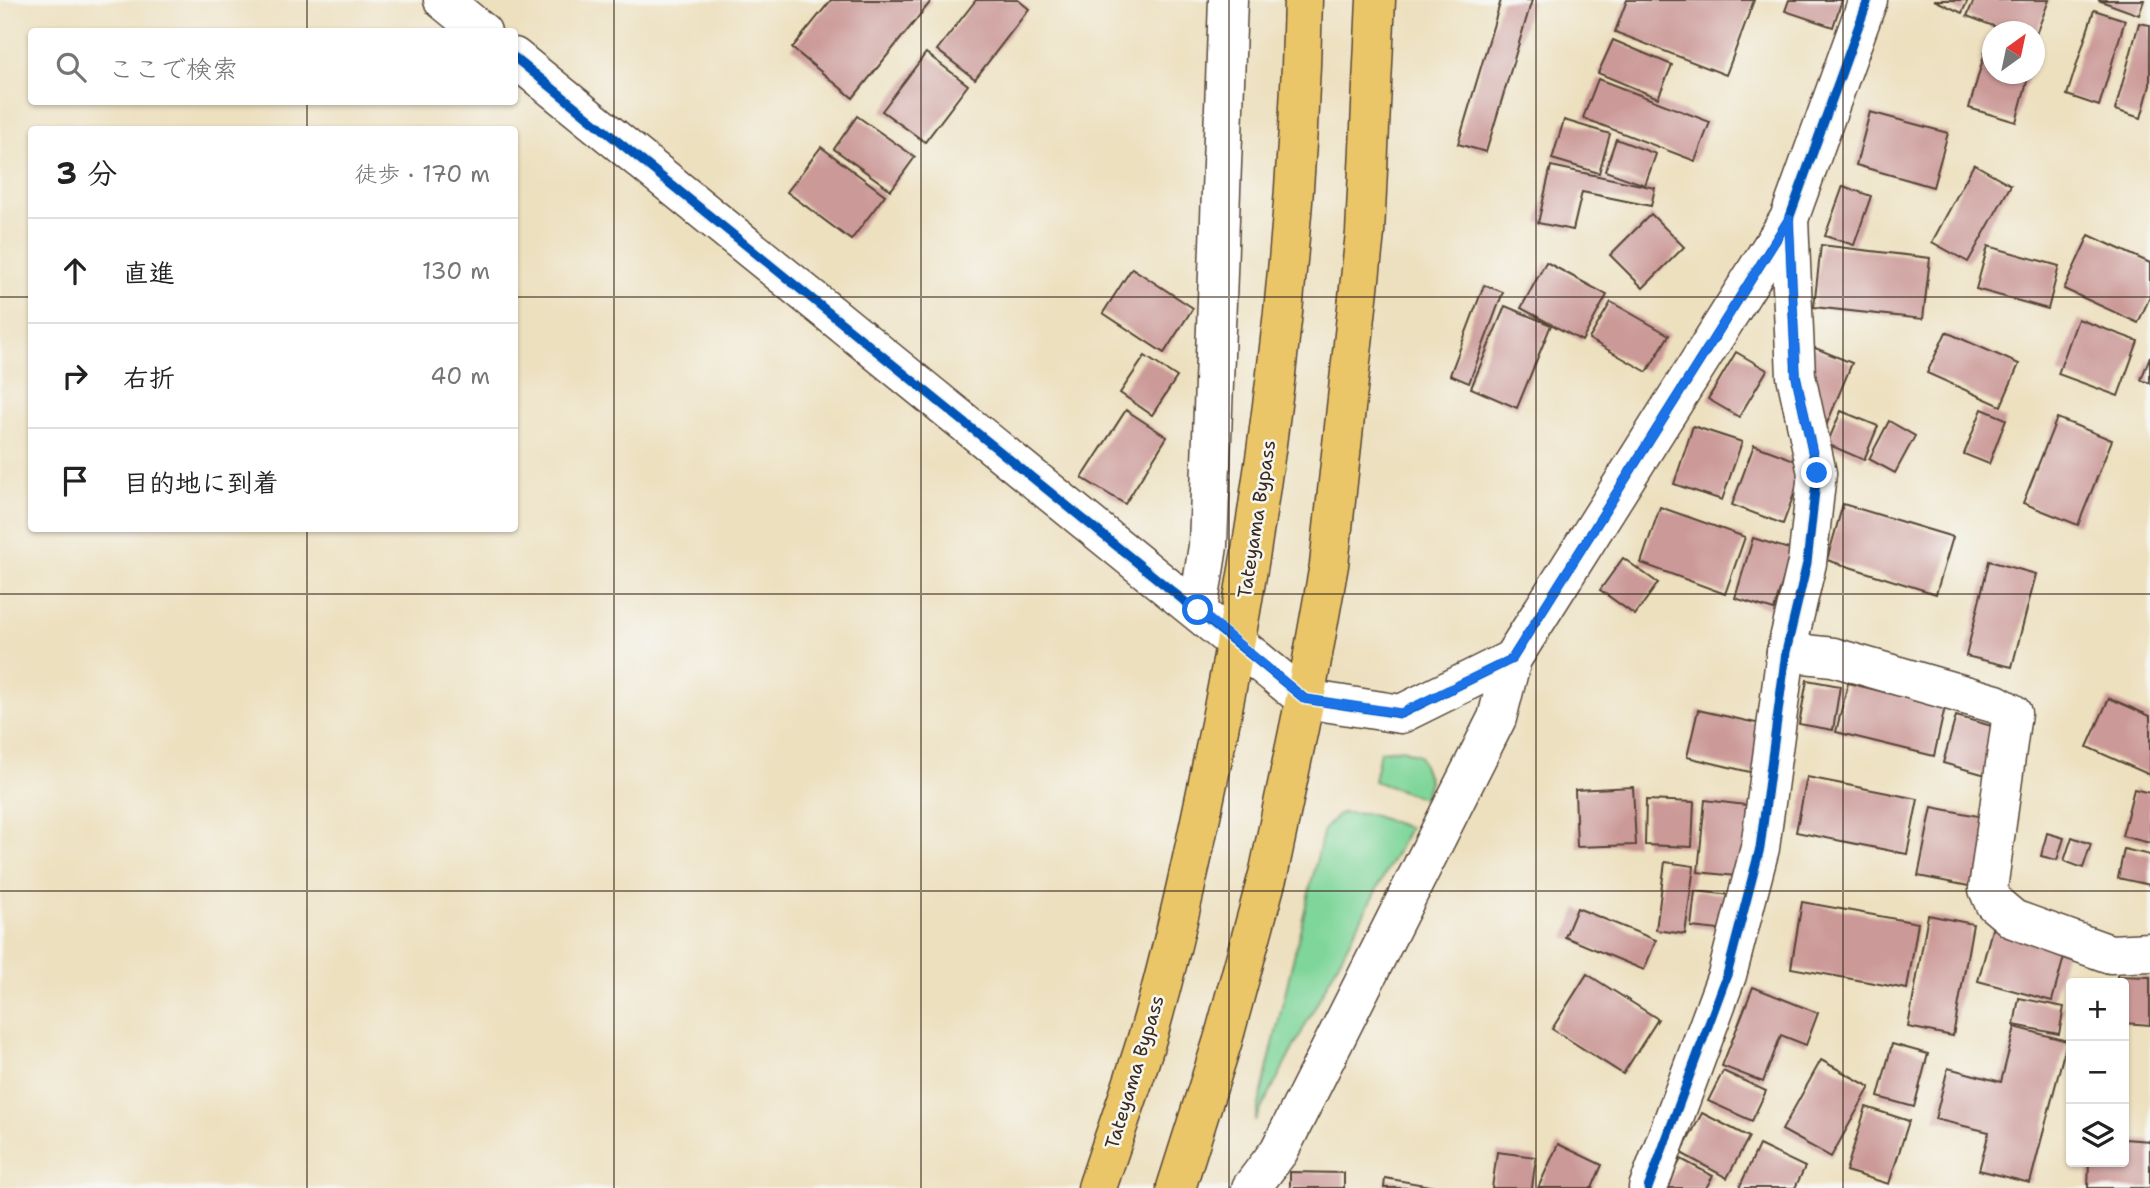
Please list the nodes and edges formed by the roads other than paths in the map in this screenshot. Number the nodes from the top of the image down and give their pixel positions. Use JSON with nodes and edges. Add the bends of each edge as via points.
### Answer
{"nodes":[{"id":1,"x":443,"y":0,"type":"edge"},
{"id":2,"x":1228,"y":0,"type":"edge"},
{"id":3,"x":1303,"y":0,"type":"edge"},
{"id":4,"x":1376,"y":0,"type":"edge"},
{"id":5,"x":1868,"y":0,"type":"edge"},
{"id":6,"x":477,"y":28,"type":"edge"},
{"id":7,"x":518,"y":60,"type":"edge"},
{"id":8,"x":1789,"y":219,"type":"junction"},
{"id":9,"x":1198,"y":610,"type":"junction"},
{"id":10,"x":1237,"y":641,"type":"junction"},
{"id":11,"x":1786,"y":652,"type":"junction"},
{"id":12,"x":1512,"y":659,"type":"junction"},
{"id":13,"x":1305,"y":699,"type":"junction"},
{"id":14,"x":2150,"y":952,"type":"edge"},
{"id":15,"x":1097,"y":1188,"type":"edge"},
{"id":16,"x":1176,"y":1188,"type":"edge"},
{"id":17,"x":1251,"y":1188,"type":"edge"},
{"id":18,"x":1648,"y":1188,"type":"edge"}],
"edges":[{"from":1,"to":6,"type":"street"},
{"from":2,"to":9,"type":"street","via":[[1208,546]]},
{"from":3,"to":10,"type":"highway","name":"Tateyama Bypass","via":[[1289,248],[1267,457]]},
{"from":4,"to":13,"type":"highway","via":[[1365,233],[1329,565]]},
{"from":5,"to":8,"type":"street"},
{"from":7,"to":9,"type":"street"},
{"from":8,"to":11,"type":"street","via":[[1796,376],[1817,473],[1807,563]]},
{"from":8,"to":12,"type":"street"},
{"from":9,"to":10,"type":"street"},
{"from":10,"to":13,"type":"street"},
{"from":10,"to":15,"type":"highway","name":"Tateyama Bypass","via":[[1194,855],[1152,1019]]},
{"from":11,"to":14,"type":"street","via":[[1833,657],[2012,713],[1988,889],[1994,903],[2013,919],[2110,954]]},
{"from":11,"to":18,"type":"street","via":[[1760,848],[1727,975]]},
{"from":12,"to":13,"type":"street","via":[[1401,713]]},
{"from":12,"to":17,"type":"street","via":[[1497,718],[1279,1151]]},
{"from":13,"to":16,"type":"highway","via":[[1269,871]]}]}
